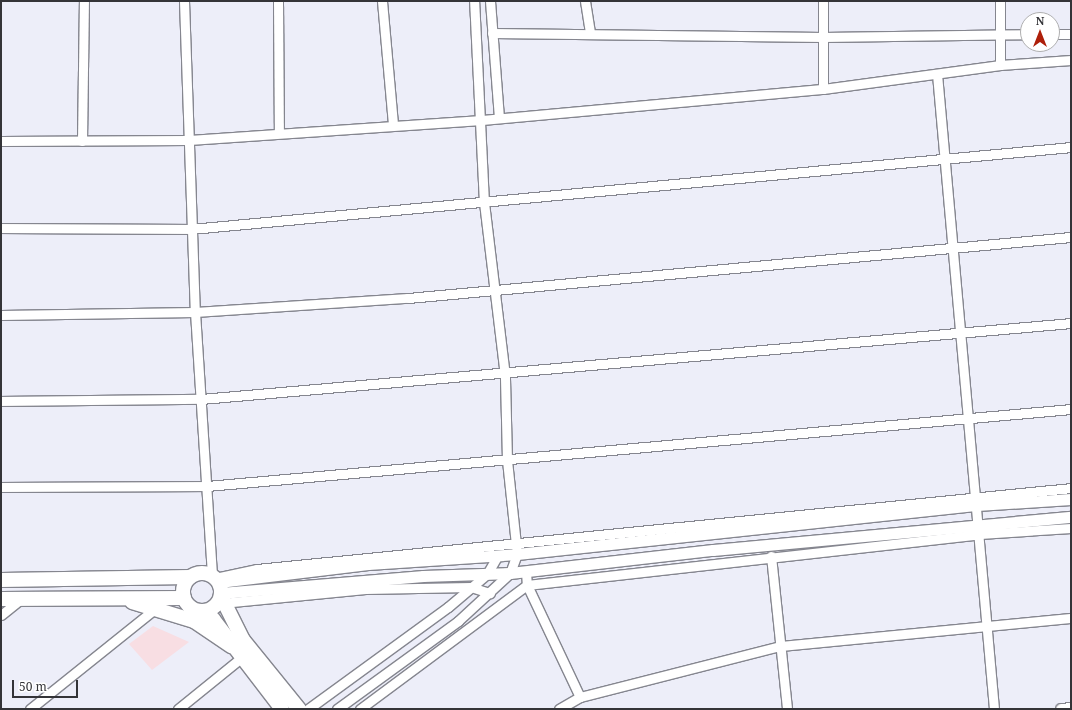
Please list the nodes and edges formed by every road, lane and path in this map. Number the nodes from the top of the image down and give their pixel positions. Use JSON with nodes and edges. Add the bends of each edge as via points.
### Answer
{"nodes":[{"id":1,"x":84,"y":1,"type":"edge"},
{"id":2,"x":184,"y":1,"type":"edge"},
{"id":3,"x":278,"y":1,"type":"edge"},
{"id":4,"x":382,"y":1,"type":"edge"},
{"id":5,"x":474,"y":1,"type":"edge"},
{"id":6,"x":490,"y":1,"type":"edge"},
{"id":7,"x":585,"y":1,"type":"edge"},
{"id":8,"x":823,"y":1,"type":"edge"},
{"id":9,"x":1000,"y":1,"type":"edge"},
{"id":10,"x":492,"y":33,"type":"junction"},
{"id":11,"x":590,"y":34,"type":"junction"},
{"id":12,"x":1020,"y":34,"type":"edge"},
{"id":13,"x":1060,"y":34,"type":"edge"},
{"id":14,"x":1071,"y":34,"type":"edge"},
{"id":15,"x":1000,"y":35,"type":"junction"},
{"id":16,"x":823,"y":37,"type":"junction"},
{"id":17,"x":1071,"y":60,"type":"edge"},
{"id":18,"x":1000,"y":65,"type":"junction"},
{"id":19,"x":937,"y":74,"type":"junction"},
{"id":20,"x":823,"y":89,"type":"junction"},
{"id":21,"x":499,"y":117,"type":"junction"},
{"id":22,"x":481,"y":120,"type":"junction"},
{"id":23,"x":393,"y":124,"type":"junction"},
{"id":24,"x":279,"y":133,"type":"junction"},
{"id":25,"x":189,"y":140,"type":"junction"},
{"id":26,"x":1,"y":141,"type":"edge"},
{"id":27,"x":82,"y":141,"type":"junction"},
{"id":28,"x":1071,"y":148,"type":"edge"},
{"id":29,"x":945,"y":158,"type":"junction"},
{"id":30,"x":484,"y":202,"type":"junction"},
{"id":31,"x":1,"y":228,"type":"edge"},
{"id":32,"x":191,"y":229,"type":"junction"},
{"id":33,"x":1071,"y":238,"type":"edge"},
{"id":34,"x":953,"y":246,"type":"junction"},
{"id":35,"x":496,"y":290,"type":"junction"},
{"id":36,"x":195,"y":312,"type":"junction"},
{"id":37,"x":1,"y":315,"type":"edge"},
{"id":38,"x":1071,"y":323,"type":"edge"},
{"id":39,"x":961,"y":331,"type":"junction"},
{"id":40,"x":505,"y":376,"type":"junction"},
{"id":41,"x":201,"y":399,"type":"junction"},
{"id":42,"x":1,"y":401,"type":"edge"},
{"id":43,"x":1071,"y":409,"type":"edge"},
{"id":44,"x":969,"y":418,"type":"junction"},
{"id":45,"x":507,"y":460,"type":"junction"},
{"id":46,"x":207,"y":486,"type":"junction"},
{"id":47,"x":1,"y":487,"type":"edge"},
{"id":48,"x":1071,"y":488,"type":"edge"},
{"id":49,"x":1071,"y":499,"type":"edge"},
{"id":50,"x":977,"y":501,"type":"junction"},
{"id":51,"x":1071,"y":517,"type":"edge"},
{"id":52,"x":1071,"y":528,"type":"edge"},
{"id":53,"x":979,"y":529,"type":"junction"},
{"id":54,"x":516,"y":549,"type":"junction"},
{"id":55,"x":498,"y":555,"type":"junction"},
{"id":56,"x":771,"y":556,"type":"junction"},
{"id":57,"x":526,"y":572,"type":"junction"},
{"id":58,"x":510,"y":573,"type":"junction"},
{"id":59,"x":487,"y":574,"type":"junction"},
{"id":60,"x":190,"y":577,"type":"junction"},
{"id":61,"x":1,"y":580,"type":"edge"},
{"id":62,"x":528,"y":585,"type":"junction"},
{"id":63,"x":218,"y":588,"type":"junction"},
{"id":64,"x":471,"y":588,"type":"junction"},
{"id":65,"x":490,"y":593,"type":"junction"},
{"id":66,"x":96,"y":598,"type":"junction"},
{"id":67,"x":184,"y":598,"type":"junction"},
{"id":68,"x":1,"y":599,"type":"edge"},
{"id":69,"x":21,"y":599,"type":"junction"},
{"id":70,"x":156,"y":608,"type":"junction"},
{"id":71,"x":202,"y":611,"type":"junction"},
{"id":72,"x":1,"y":615,"type":"edge"},
{"id":73,"x":1071,"y":618,"type":"edge"},
{"id":74,"x":986,"y":625,"type":"junction"},
{"id":75,"x":231,"y":646,"type":"junction"},
{"id":76,"x":780,"y":646,"type":"junction"},
{"id":77,"x":241,"y":658,"type":"junction"},
{"id":78,"x":580,"y":697,"type":"junction"},
{"id":79,"x":1071,"y":708,"type":"edge"},
{"id":80,"x":30,"y":709,"type":"edge"},
{"id":81,"x":178,"y":709,"type":"edge"},
{"id":82,"x":282,"y":709,"type":"edge"},
{"id":83,"x":299,"y":709,"type":"edge"},
{"id":84,"x":308,"y":709,"type":"edge"},
{"id":85,"x":337,"y":709,"type":"edge"},
{"id":86,"x":360,"y":709,"type":"edge"},
{"id":87,"x":559,"y":709,"type":"edge"},
{"id":88,"x":787,"y":709,"type":"edge"},
{"id":89,"x":994,"y":709,"type":"edge"},
{"id":90,"x":1061,"y":709,"type":"edge"}],
"edges":[{"from":1,"to":27,"type":"street"},
{"from":2,"to":25,"type":"street"},
{"from":3,"to":24,"type":"street"},
{"from":4,"to":23,"type":"street"},
{"from":5,"to":22,"type":"street"},
{"from":6,"to":10,"type":"street"},
{"from":7,"to":11,"type":"street"},
{"from":8,"to":16,"type":"street"},
{"from":9,"to":15,"type":"street"},
{"from":10,"to":11,"type":"street"},
{"from":10,"to":21,"type":"street"},
{"from":11,"to":16,"type":"street"},
{"from":12,"to":15,"type":"street"},
{"from":13,"to":14,"type":"street"},
{"from":15,"to":16,"type":"street"},
{"from":15,"to":18,"type":"street"},
{"from":16,"to":20,"type":"street"},
{"from":17,"to":18,"type":"street"},
{"from":18,"to":19,"type":"street"},
{"from":19,"to":20,"type":"street"},
{"from":19,"to":29,"type":"street"},
{"from":20,"to":21,"type":"street"},
{"from":21,"to":22,"type":"street"},
{"from":22,"to":23,"type":"street"},
{"from":22,"to":30,"type":"street"},
{"from":23,"to":24,"type":"street"},
{"from":24,"to":25,"type":"street"},
{"from":25,"to":27,"type":"street"},
{"from":25,"to":32,"type":"street"},
{"from":26,"to":27,"type":"street"},
{"from":28,"to":29,"type":"street"},
{"from":29,"to":30,"type":"street"},
{"from":29,"to":34,"type":"street"},
{"from":30,"to":32,"type":"street"},
{"from":30,"to":35,"type":"street"},
{"from":31,"to":32,"type":"street"},
{"from":32,"to":36,"type":"street"},
{"from":33,"to":34,"type":"street"},
{"from":34,"to":35,"type":"street","via":[[786,265]]},
{"from":34,"to":39,"type":"street"},
{"from":35,"to":36,"type":"street"},
{"from":35,"to":40,"type":"street"},
{"from":36,"to":37,"type":"street"},
{"from":36,"to":41,"type":"street"},
{"from":38,"to":39,"type":"street"},
{"from":39,"to":40,"type":"street"},
{"from":39,"to":44,"type":"street"},
{"from":40,"to":41,"type":"street"},
{"from":40,"to":45,"type":"street"},
{"from":41,"to":42,"type":"street"},
{"from":41,"to":46,"type":"street"},
{"from":43,"to":44,"type":"street"},
{"from":44,"to":45,"type":"street"},
{"from":44,"to":50,"type":"street"},
{"from":45,"to":46,"type":"street"},
{"from":45,"to":54,"type":"street"},
{"from":46,"to":47,"type":"street"},
{"from":46,"to":63,"type":"street"},
{"from":48,"to":50,"type":"street"},
{"from":49,"to":50,"type":"street"},
{"from":50,"to":53,"type":"street"},
{"from":50,"to":54,"type":"street"},
{"from":51,"to":53,"type":"street"},
{"from":52,"to":53,"type":"street"},
{"from":53,"to":56,"type":"street"},
{"from":53,"to":57,"type":"street"},
{"from":53,"to":74,"type":"street"},
{"from":54,"to":55,"type":"street"},
{"from":54,"to":58,"type":"street"},
{"from":54,"to":63,"type":"street","via":[[257,569]]},
{"from":55,"to":59,"type":"street"},
{"from":55,"to":63,"type":"street","via":[[368,564]]},
{"from":56,"to":62,"type":"street"},
{"from":56,"to":76,"type":"street"},
{"from":57,"to":58,"type":"street"},
{"from":57,"to":62,"type":"street"},
{"from":58,"to":59,"type":"street"},
{"from":58,"to":65,"type":"street"},
{"from":59,"to":63,"type":"street"},
{"from":59,"to":64,"type":"street"},
{"from":60,"to":61,"type":"main road"},
{"from":60,"to":63,"type":"main road","via":[[201,573]]},
{"from":60,"to":67,"type":"main road","via":[[184,586]]},
{"from":62,"to":78,"type":"street"},
{"from":62,"to":86,"type":"street"},
{"from":63,"to":64,"type":"street"},
{"from":63,"to":71,"type":"main road","via":[[215,606]]},
{"from":63,"to":83,"type":"main road","via":[[246,643]]},
{"from":64,"to":65,"type":"street"},
{"from":64,"to":84,"type":"street"},
{"from":65,"to":85,"type":"street","via":[[458,620]]},
{"from":66,"to":67,"type":"main road"},
{"from":66,"to":69,"type":"main road"},
{"from":66,"to":70,"type":"main road"},
{"from":67,"to":71,"type":"main road","via":[[191,608]]},
{"from":68,"to":69,"type":"main road"},
{"from":69,"to":72,"type":"street"},
{"from":70,"to":75,"type":"main road","via":[[194,621]]},
{"from":70,"to":80,"type":"street"},
{"from":71,"to":75,"type":"main road","via":[[213,619]]},
{"from":73,"to":74,"type":"street"},
{"from":74,"to":76,"type":"street"},
{"from":74,"to":89,"type":"street"},
{"from":75,"to":77,"type":"main road"},
{"from":76,"to":78,"type":"street"},
{"from":76,"to":88,"type":"street"},
{"from":77,"to":81,"type":"street"},
{"from":77,"to":82,"type":"main road"},
{"from":78,"to":87,"type":"street"},
{"from":79,"to":90,"type":"street"}]}
